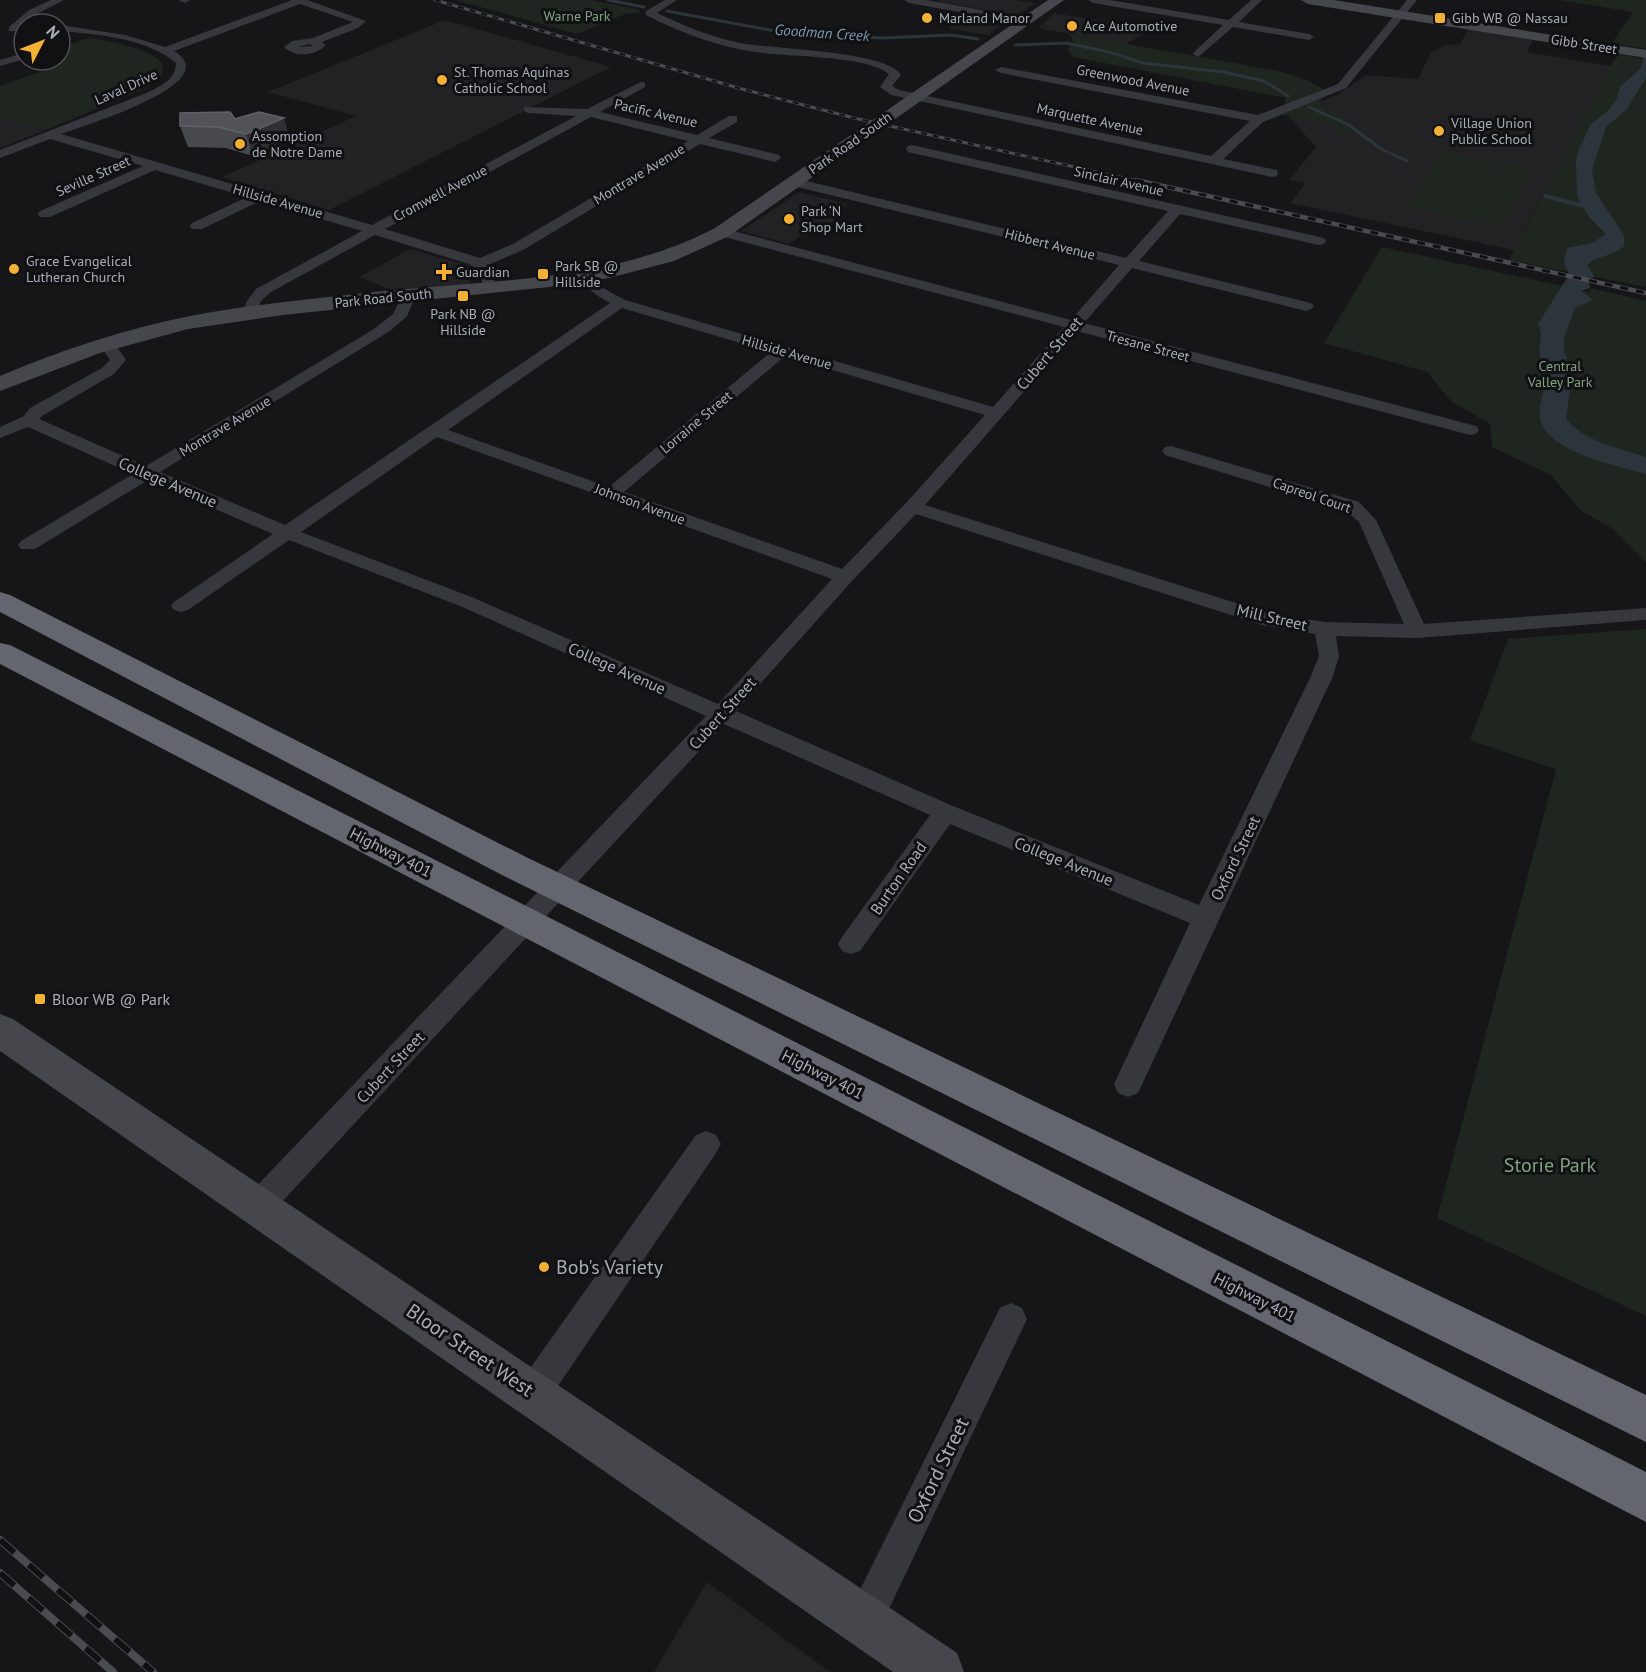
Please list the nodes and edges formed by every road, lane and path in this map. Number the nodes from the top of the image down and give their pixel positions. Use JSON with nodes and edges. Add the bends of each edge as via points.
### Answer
{"nodes":[{"id":1,"x":59,"y":0,"type":"edge"},
{"id":2,"x":672,"y":0,"type":"edge"},
{"id":3,"x":909,"y":0,"type":"edge"},
{"id":4,"x":1057,"y":0,"type":"edge"},
{"id":5,"x":1093,"y":0,"type":"edge"},
{"id":6,"x":1257,"y":0,"type":"edge"},
{"id":7,"x":1308,"y":0,"type":"edge"},
{"id":8,"x":1412,"y":0,"type":"edge"},
{"id":9,"x":298,"y":1,"type":"edge"},
{"id":10,"x":928,"y":2,"type":"edge"},
{"id":11,"x":33,"y":12,"type":"edge"},
{"id":12,"x":1399,"y":15,"type":"junction"},
{"id":13,"x":1026,"y":21,"type":"junction"},
{"id":14,"x":1232,"y":24,"type":"junction"},
{"id":15,"x":72,"y":30,"type":"edge"},
{"id":16,"x":99,"y":33,"type":"junction"},
{"id":17,"x":1309,"y":37,"type":"dead end"},
{"id":18,"x":76,"y":40,"type":"dead end"},
{"id":19,"x":315,"y":41,"type":"dead end"},
{"id":20,"x":167,"y":50,"type":"junction"},
{"id":21,"x":1198,"y":54,"type":"dead end"},
{"id":22,"x":1646,"y":54,"type":"edge"},
{"id":23,"x":1001,"y":70,"type":"dead end"},
{"id":24,"x":641,"y":85,"type":"dead end"},
{"id":25,"x":528,"y":109,"type":"dead end"},
{"id":26,"x":590,"y":113,"type":"junction"},
{"id":27,"x":1259,"y":118,"type":"junction"},
{"id":28,"x":733,"y":119,"type":"dead end"},
{"id":29,"x":51,"y":135,"type":"junction"},
{"id":30,"x":698,"y":139,"type":"junction"},
{"id":31,"x":912,"y":149,"type":"dead end"},
{"id":32,"x":0,"y":154,"type":"edge"},
{"id":33,"x":776,"y":158,"type":"dead end"},
{"id":34,"x":1213,"y":161,"type":"junction"},
{"id":35,"x":153,"y":166,"type":"junction"},
{"id":36,"x":1272,"y":173,"type":"dead end"},
{"id":37,"x":794,"y":182,"type":"junction"},
{"id":38,"x":259,"y":196,"type":"junction"},
{"id":39,"x":1177,"y":209,"type":"junction"},
{"id":40,"x":45,"y":214,"type":"dead end"},
{"id":41,"x":196,"y":226,"type":"dead end"},
{"id":42,"x":374,"y":229,"type":"junction"},
{"id":43,"x":722,"y":232,"type":"junction"},
{"id":44,"x":1319,"y":241,"type":"dead end"},
{"id":45,"x":480,"y":262,"type":"junction"},
{"id":46,"x":1128,"y":263,"type":"junction"},
{"id":47,"x":586,"y":276,"type":"junction"},
{"id":48,"x":490,"y":287,"type":"junction"},
{"id":49,"x":409,"y":295,"type":"junction"},
{"id":50,"x":620,"y":303,"type":"junction"},
{"id":51,"x":1306,"y":306,"type":"dead end"},
{"id":52,"x":250,"y":312,"type":"junction"},
{"id":53,"x":1072,"y":326,"type":"junction"},
{"id":54,"x":107,"y":344,"type":"junction"},
{"id":55,"x":782,"y":351,"type":"junction"},
{"id":56,"x":0,"y":384,"type":"edge"},
{"id":57,"x":997,"y":413,"type":"junction"},
{"id":58,"x":30,"y":420,"type":"junction"},
{"id":59,"x":436,"y":430,"type":"junction"},
{"id":60,"x":1470,"y":430,"type":"dead end"},
{"id":61,"x":0,"y":433,"type":"edge"},
{"id":62,"x":1172,"y":452,"type":"dead end"},
{"id":63,"x":148,"y":473,"type":"junction"},
{"id":64,"x":611,"y":494,"type":"junction"},
{"id":65,"x":913,"y":507,"type":"junction"},
{"id":66,"x":288,"y":533,"type":"junction"},
{"id":67,"x":28,"y":545,"type":"dead end"},
{"id":68,"x":844,"y":576,"type":"junction"},
{"id":69,"x":0,"y":601,"type":"edge"},
{"id":70,"x":181,"y":606,"type":"dead end"},
{"id":71,"x":1646,"y":614,"type":"edge"},
{"id":72,"x":1325,"y":629,"type":"junction"},
{"id":73,"x":1417,"y":631,"type":"junction"},
{"id":74,"x":0,"y":652,"type":"edge"},
{"id":75,"x":722,"y":714,"type":"junction"},
{"id":76,"x":945,"y":812,"type":"junction"},
{"id":77,"x":1205,"y":918,"type":"junction"},
{"id":78,"x":851,"y":944,"type":"dead end"},
{"id":79,"x":0,"y":1030,"type":"edge"},
{"id":80,"x":1128,"y":1084,"type":"dead end"},
{"id":81,"x":706,"y":1144,"type":"dead end"},
{"id":82,"x":257,"y":1208,"type":"junction"},
{"id":83,"x":1011,"y":1318,"type":"dead end"},
{"id":84,"x":533,"y":1393,"type":"junction"},
{"id":85,"x":1646,"y":1419,"type":"edge"},
{"id":86,"x":1646,"y":1498,"type":"edge"},
{"id":87,"x":864,"y":1621,"type":"junction"},
{"id":88,"x":938,"y":1672,"type":"edge"}],
"edges":[{"from":1,"to":11,"type":"street"},
{"from":2,"to":34,"type":"street","name":"Marquette Avenue","via":[[650,13],[720,42],[834,56],[886,67],[895,75],[886,87],[902,95]]},
{"from":3,"to":10,"type":"street"},
{"from":4,"to":13,"type":"main road","name":"Park Road South"},
{"from":5,"to":14,"type":"street"},
{"from":6,"to":14,"type":"street"},
{"from":7,"to":12,"type":"main road","name":"Gibb Street"},
{"from":8,"to":12,"type":"street"},
{"from":9,"to":19,"type":"street","via":[[361,22]]},
{"from":9,"to":20,"type":"street"},
{"from":10,"to":13,"type":"street"},
{"from":12,"to":22,"type":"main road","name":"Gibb Street"},
{"from":12,"to":27,"type":"street","via":[[1341,86]]},
{"from":13,"to":37,"type":"main road","name":"Park Road South"},
{"from":14,"to":17,"type":"street"},
{"from":14,"to":21,"type":"street"},
{"from":15,"to":16,"type":"street","name":"Laval Drive"},
{"from":16,"to":18,"type":"street"},
{"from":16,"to":20,"type":"street","name":"Laval Drive"},
{"from":20,"to":29,"type":"street","name":"Laval Drive","via":[[181,62],[181,72],[174,81],[153,94]]},
{"from":23,"to":27,"type":"street","name":"Greenwood Avenue"},
{"from":24,"to":26,"type":"street","name":"Cromwell Avenue"},
{"from":25,"to":26,"type":"street","name":"Pacific Avenue"},
{"from":26,"to":30,"type":"street","name":"Pacific Avenue"},
{"from":26,"to":42,"type":"street","name":"Cromwell Avenue"},
{"from":27,"to":34,"type":"street"},
{"from":28,"to":30,"type":"street","name":"Montrave Avenue"},
{"from":29,"to":32,"type":"street"},
{"from":29,"to":35,"type":"street","name":"Hillside Avenue"},
{"from":30,"to":33,"type":"street","name":"Pacific Avenue"},
{"from":30,"to":45,"type":"street","name":"Montrave Avenue","via":[[518,247]]},
{"from":31,"to":39,"type":"street","name":"Sinclair Avenue"},
{"from":34,"to":36,"type":"street","name":"Marquette Avenue"},
{"from":35,"to":38,"type":"street","name":"Hillside Avenue"},
{"from":35,"to":40,"type":"street","name":"Seville Street"},
{"from":37,"to":43,"type":"main road","name":"Park Road South"},
{"from":37,"to":46,"type":"street","name":"Hibbert Avenue"},
{"from":38,"to":41,"type":"street"},
{"from":38,"to":42,"type":"street","name":"Hillside Avenue"},
{"from":39,"to":44,"type":"street","name":"Sinclair Avenue"},
{"from":39,"to":46,"type":"street","name":"Cubert Street"},
{"from":42,"to":45,"type":"street","name":"Hillside Avenue"},
{"from":42,"to":52,"type":"street","name":"Cromwell Avenue","via":[[259,293]]},
{"from":43,"to":47,"type":"main road","name":"Park Road South","via":[[667,257]]},
{"from":43,"to":53,"type":"street","name":"Tresane Street"},
{"from":45,"to":48,"type":"street"},
{"from":46,"to":51,"type":"street","name":"Hibbert Avenue"},
{"from":46,"to":53,"type":"street","name":"Cubert Street"},
{"from":47,"to":48,"type":"main road","name":"Park Road South"},
{"from":47,"to":50,"type":"street","name":"Hillside Avenue","via":[[598,291]]},
{"from":48,"to":49,"type":"main road","name":"Park Road South"},
{"from":49,"to":52,"type":"main road","name":"Park Road South"},
{"from":49,"to":63,"type":"street","name":"Montrave Avenue","via":[[405,310],[379,332]]},
{"from":50,"to":55,"type":"street","name":"Hillside Avenue"},
{"from":50,"to":59,"type":"street"},
{"from":52,"to":54,"type":"main road","name":"Park Road South"},
{"from":53,"to":57,"type":"street","name":"Cubert Street"},
{"from":53,"to":60,"type":"street","name":"Tresane Street"},
{"from":54,"to":56,"type":"main road","name":"Park Road South"},
{"from":54,"to":58,"type":"street","via":[[118,360],[108,371],[36,412]]},
{"from":55,"to":57,"type":"street","name":"Hillside Avenue"},
{"from":55,"to":64,"type":"street","name":"Lorraine Street"},
{"from":57,"to":65,"type":"street","name":"Cubert Street"},
{"from":58,"to":61,"type":"street"},
{"from":58,"to":63,"type":"street","name":"College Avenue","via":[[36,426]]},
{"from":59,"to":64,"type":"street","name":"Johnson Avenue"},
{"from":59,"to":66,"type":"street"},
{"from":62,"to":73,"type":"street","name":"Capreol Court","via":[[1352,506],[1367,520]]},
{"from":63,"to":66,"type":"street","name":"College Avenue"},
{"from":63,"to":67,"type":"street","name":"Montrave Avenue"},
{"from":64,"to":68,"type":"street","name":"Johnson Avenue"},
{"from":65,"to":68,"type":"street","name":"Cubert Street"},
{"from":65,"to":72,"type":"street","name":"Mill Street","via":[[1269,620]]},
{"from":66,"to":70,"type":"street"},
{"from":66,"to":75,"type":"street","name":"College Avenue","via":[[467,602]]},
{"from":68,"to":75,"type":"street","name":"Cubert Street"},
{"from":69,"to":85,"type":"highway","via":[[514,866]]},
{"from":71,"to":73,"type":"street","name":"Mill Street"},
{"from":72,"to":73,"type":"street","name":"Mill Street"},
{"from":72,"to":77,"type":"street","name":"Oxford Street","via":[[1329,656],[1322,676]]},
{"from":74,"to":86,"type":"highway","name":"Highway 401"},
{"from":75,"to":76,"type":"street","name":"College Avenue"},
{"from":75,"to":82,"type":"street","name":"Cubert Street"},
{"from":76,"to":77,"type":"street","name":"College Avenue"},
{"from":76,"to":78,"type":"street","name":"Burton Road"},
{"from":77,"to":80,"type":"street","name":"Oxford Street"},
{"from":79,"to":82,"type":"main road","name":"Bloor Street West"},
{"from":81,"to":84,"type":"street"},
{"from":82,"to":84,"type":"main road","name":"Bloor Street West"},
{"from":83,"to":87,"type":"street","name":"Oxford Street"},
{"from":84,"to":87,"type":"main road","name":"Bloor Street West"},
{"from":87,"to":88,"type":"main road","name":"Bloor Street West"}]}
